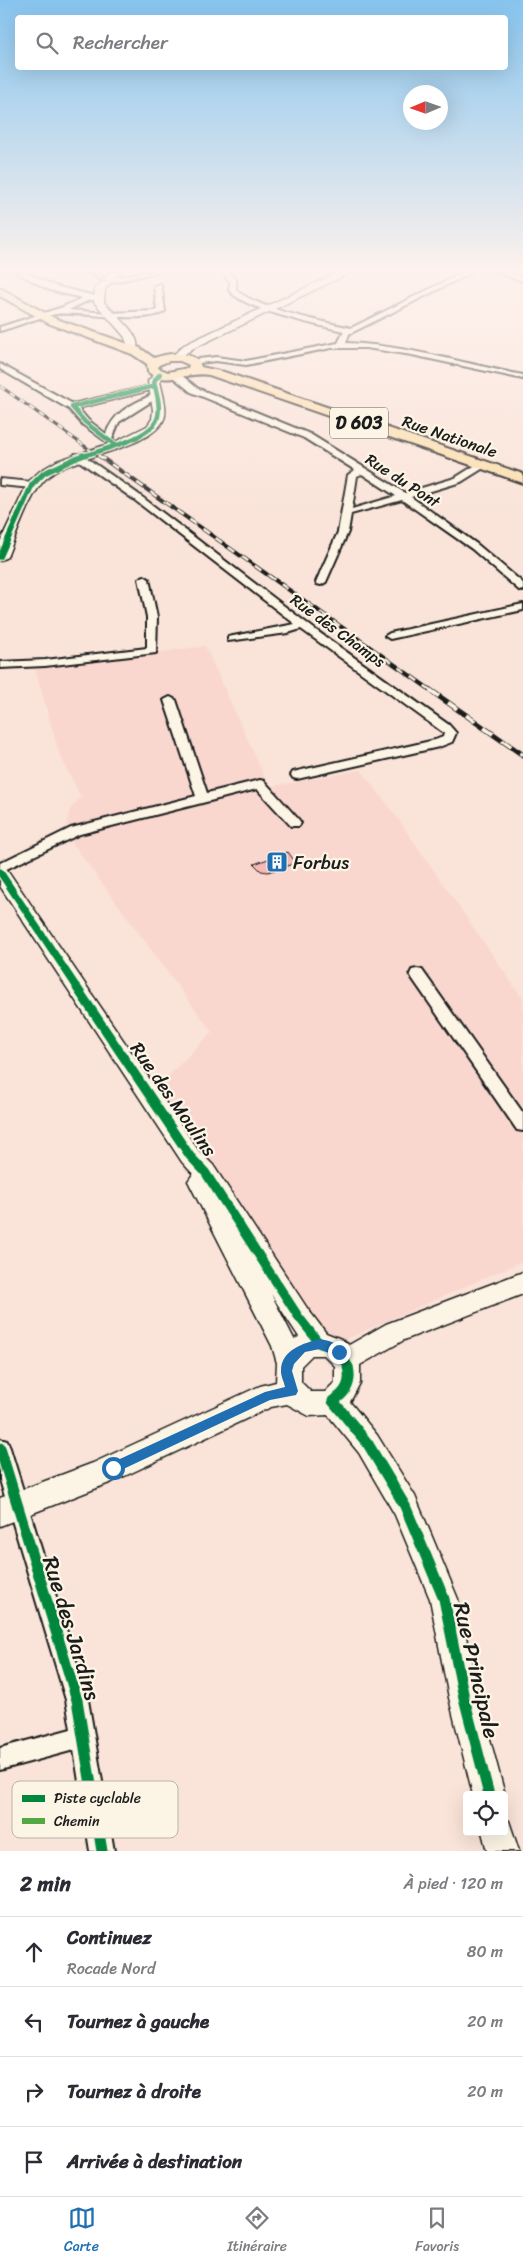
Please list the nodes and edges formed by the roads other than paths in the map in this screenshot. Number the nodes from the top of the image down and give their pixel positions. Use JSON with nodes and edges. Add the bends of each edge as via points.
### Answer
{"nodes":[{"id":1,"x":144,"y":358,"type":"edge"},
{"id":2,"x":171,"y":358,"type":"edge"},
{"id":3,"x":172,"y":358,"type":"edge"},
{"id":4,"x":211,"y":358,"type":"edge"},
{"id":5,"x":213,"y":358,"type":"edge"},
{"id":6,"x":265,"y":358,"type":"edge"},
{"id":7,"x":437,"y":358,"type":"edge"},
{"id":8,"x":0,"y":366,"type":"edge"},
{"id":9,"x":193,"y":366,"type":"junction"},
{"id":10,"x":177,"y":376,"type":"junction"},
{"id":11,"x":523,"y":378,"type":"edge"},
{"id":12,"x":156,"y":380,"type":"junction"},
{"id":13,"x":72,"y":406,"type":"junction"},
{"id":14,"x":111,"y":442,"type":"junction"},
{"id":15,"x":78,"y":456,"type":"junction"},
{"id":16,"x":482,"y":466,"type":"junction"},
{"id":17,"x":361,"y":471,"type":"junction"},
{"id":18,"x":523,"y":479,"type":"edge"},
{"id":19,"x":0,"y":482,"type":"edge"},
{"id":20,"x":32,"y":485,"type":"junction"},
{"id":21,"x":404,"y":496,"type":"junction"},
{"id":22,"x":346,"y":512,"type":"junction"},
{"id":23,"x":0,"y":557,"type":"edge"},
{"id":24,"x":144,"y":579,"type":"dead end"},
{"id":25,"x":321,"y":582,"type":"dead end"},
{"id":26,"x":523,"y":588,"type":"edge"},
{"id":27,"x":523,"y":607,"type":"edge"},
{"id":28,"x":303,"y":625,"type":"junction"},
{"id":29,"x":390,"y":636,"type":"dead end"},
{"id":30,"x":232,"y":639,"type":"dead end"},
{"id":31,"x":0,"y":665,"type":"edge"},
{"id":32,"x":170,"y":700,"type":"dead end"},
{"id":33,"x":297,"y":775,"type":"dead end"},
{"id":34,"x":203,"y":799,"type":"junction"},
{"id":35,"x":295,"y":824,"type":"dead end"},
{"id":36,"x":0,"y":868,"type":"edge"},
{"id":37,"x":0,"y":872,"type":"edge"},
{"id":38,"x":417,"y":974,"type":"dead end"},
{"id":39,"x":523,"y":1125,"type":"edge"},
{"id":40,"x":190,"y":1156,"type":"junction"},
{"id":41,"x":523,"y":1283,"type":"edge"},
{"id":42,"x":320,"y":1344,"type":"junction"},
{"id":43,"x":346,"y":1360,"type":"junction"},
{"id":44,"x":289,"y":1362,"type":"junction"},
{"id":45,"x":292,"y":1391,"type":"junction"},
{"id":46,"x":333,"y":1401,"type":"junction"},
{"id":47,"x":0,"y":1448,"type":"edge"},
{"id":48,"x":9,"y":1509,"type":"edge"},
{"id":49,"x":84,"y":1736,"type":"junction"},
{"id":50,"x":0,"y":1759,"type":"edge"},
{"id":51,"x":91,"y":1781,"type":"edge"},
{"id":52,"x":488,"y":1791,"type":"edge"},
{"id":53,"x":499,"y":1836,"type":"edge"},
{"id":54,"x":100,"y":1838,"type":"edge"},
{"id":55,"x":102,"y":1851,"type":"edge"},
{"id":56,"x":503,"y":1851,"type":"edge"}],
"edges":[{"from":1,"to":12,"type":"main road"},
{"from":2,"to":12,"type":"main road"},
{"from":3,"to":9,"type":"main road","name":"Rue Nationale"},
{"from":4,"to":9,"type":"street"},
{"from":5,"to":6,"type":"street","via":[[227,363]]},
{"from":7,"to":11,"type":"street"},
{"from":8,"to":13,"type":"street"},
{"from":9,"to":10,"type":"main road"},
{"from":9,"to":16,"type":"main road","name":"Rue Nationale","number":"D 603"},
{"from":10,"to":12,"type":"main road"},
{"from":10,"to":17,"type":"street","name":"Rue du Pont","via":[[194,390],[308,436]]},
{"from":12,"to":13,"type":"street"},
{"from":12,"to":14,"type":"street","via":[[116,421]]},
{"from":12,"to":14,"type":"main road","via":[[156,423],[137,437]]},
{"from":13,"to":14,"type":"street","via":[[85,422]]},
{"from":14,"to":15,"type":"main road"},
{"from":15,"to":20,"type":"main road","via":[[50,468]]},
{"from":15,"to":28,"type":"street","name":"Rue des Champs"},
{"from":16,"to":18,"type":"main road","name":"Rue Nationale","number":"D 603"},
{"from":16,"to":21,"type":"street","via":[[458,480]]},
{"from":17,"to":21,"type":"street","name":"Rue du Pont"},
{"from":17,"to":22,"type":"street","via":[[353,475]]},
{"from":19,"to":20,"type":"street"},
{"from":20,"to":23,"type":"main road"},
{"from":21,"to":22,"type":"street"},
{"from":21,"to":26,"type":"street","name":"Rue du Pont","via":[[475,547]]},
{"from":22,"to":25,"type":"street","via":[[343,532]]},
{"from":24,"to":31,"type":"street","via":[[152,618],[152,651]]},
{"from":27,"to":29,"type":"street"},
{"from":28,"to":30,"type":"street","name":"Rue des Champs"},
{"from":28,"to":33,"type":"street","name":"Rue des Champs","via":[[450,733],[439,743]]},
{"from":32,"to":34,"type":"street"},
{"from":34,"to":35,"type":"street","via":[[260,784]]},
{"from":34,"to":36,"type":"street","via":[[76,831]]},
{"from":37,"to":40,"type":"main road","name":"Rue des Moulins"},
{"from":38,"to":39,"type":"street"},
{"from":40,"to":42,"type":"main road","name":"Rue des Moulins","via":[[205,1172],[298,1316]]},
{"from":40,"to":44,"type":"main road","name":"Rue des Moulins","via":[[214,1213],[284,1344]]},
{"from":41,"to":43,"type":"main road","via":[[395,1332]]},
{"from":42,"to":43,"type":"main road","via":[[330,1347]]},
{"from":42,"to":44,"type":"main road","via":[[302,1348]]},
{"from":43,"to":46,"type":"main road","via":[[349,1369],[347,1388]]},
{"from":44,"to":45,"type":"main road","via":[[286,1371]]},
{"from":45,"to":46,"type":"main road","via":[[316,1404]]},
{"from":45,"to":48,"type":"main road","via":[[269,1395],[113,1468]]},
{"from":46,"to":52,"type":"main road","name":"Rue Principale","via":[[376,1457],[405,1506],[444,1599],[464,1698]]},
{"from":47,"to":48,"type":"street","name":"Rue des Jardins"},
{"from":48,"to":49,"type":"street","name":"Rue des Jardins","via":[[78,1700]]},
{"from":49,"to":50,"type":"street"},
{"from":49,"to":51,"type":"street","name":"Rue des Jardins"},
{"from":53,"to":56,"type":"main road"},
{"from":54,"to":55,"type":"street","name":"Rue des Jardins"}]}
